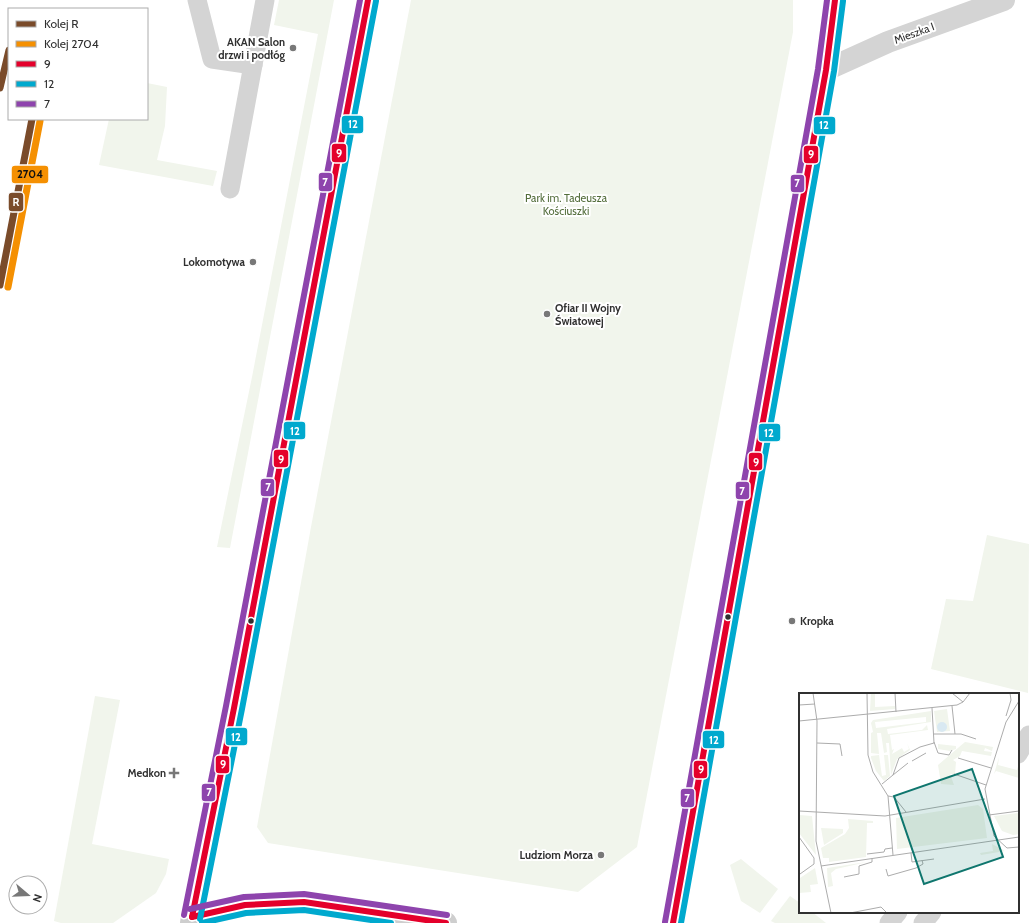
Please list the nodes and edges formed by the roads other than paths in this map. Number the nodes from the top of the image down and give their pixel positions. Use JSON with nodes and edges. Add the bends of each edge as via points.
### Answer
{"nodes":[{"id":1,"x":197,"y":0,"type":"edge"},
{"id":2,"x":265,"y":0,"type":"edge"},
{"id":3,"x":368,"y":0,"type":"edge"},
{"id":4,"x":835,"y":0,"type":"edge"},
{"id":5,"x":1004,"y":0,"type":"edge"},
{"id":6,"x":253,"y":65,"type":"junction"},
{"id":7,"x":826,"y":70,"type":"junction"},
{"id":8,"x":230,"y":189,"type":"dead end"},
{"id":9,"x":1029,"y":735,"type":"edge"},
{"id":10,"x":1019,"y":752,"type":"edge"},
{"id":11,"x":897,"y":913,"type":"edge"},
{"id":12,"x":931,"y":913,"type":"edge"},
{"id":13,"x":189,"y":921,"type":"edge"},
{"id":14,"x":446,"y":923,"type":"edge"},
{"id":15,"x":673,"y":923,"type":"edge"},
{"id":16,"x":889,"y":923,"type":"edge"},
{"id":17,"x":923,"y":923,"type":"edge"}],
"edges":[{"from":1,"to":6,"type":"lane","via":[[212,59]]},
{"from":2,"to":6,"type":"lane"},
{"from":3,"to":13,"type":"street","via":[[234,708]]},
{"from":4,"to":7,"type":"street"},
{"from":5,"to":7,"type":"street","name":"Mieszka I","via":[[888,42]]},
{"from":6,"to":8,"type":"lane"},
{"from":7,"to":15,"type":"street"},
{"from":9,"to":10,"type":"lane"},
{"from":11,"to":16,"type":"lane"},
{"from":12,"to":17,"type":"lane"},
{"from":13,"to":14,"type":"street","via":[[245,905],[304,902]]}]}
